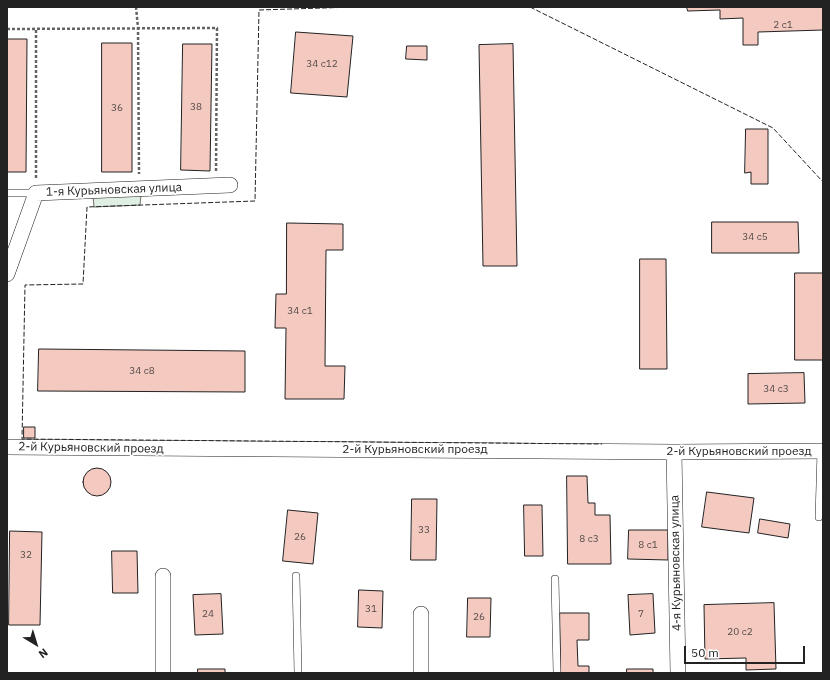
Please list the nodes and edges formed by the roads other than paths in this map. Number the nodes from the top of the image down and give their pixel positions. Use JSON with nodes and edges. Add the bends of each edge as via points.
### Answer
{"nodes":[{"id":1,"x":223,"y":185,"type":"road end"},
{"id":2,"x":7,"y":193,"type":"edge"},
{"id":3,"x":36,"y":193,"type":"junction"},
{"id":4,"x":7,"y":274,"type":"edge"},
{"id":5,"x":7,"y":447,"type":"edge"},
{"id":6,"x":674,"y":449,"type":"junction"},
{"id":7,"x":822,"y":451,"type":"edge"},
{"id":8,"x":819,"y":517,"type":"dead end"},
{"id":9,"x":163,"y":576,"type":"dead end"},
{"id":10,"x":296,"y":576,"type":"dead end"},
{"id":11,"x":555,"y":579,"type":"dead end"},
{"id":12,"x":421,"y":614,"type":"dead end"},
{"id":13,"x":163,"y":673,"type":"edge"},
{"id":14,"x":298,"y":673,"type":"edge"},
{"id":15,"x":421,"y":673,"type":"edge"},
{"id":16,"x":556,"y":673,"type":"edge"},
{"id":17,"x":678,"y":673,"type":"edge"}],
"edges":[{"from":1,"to":3,"type":"street","name":"1-я Курьяновская улица"},
{"from":2,"to":3,"type":"lane"},
{"from":3,"to":4,"type":"street","name":"1-я Курьяновская улица"},
{"from":5,"to":6,"type":"street","name":"2-й Курьяновский проезд"},
{"from":6,"to":7,"type":"street","name":"2-й Курьяновский проезд"},
{"from":6,"to":17,"type":"street","name":"4-я Курьяновская улица"},
{"from":7,"to":8,"type":"lane"},
{"from":9,"to":13,"type":"street"},
{"from":10,"to":14,"type":"lane"},
{"from":11,"to":16,"type":"lane"},
{"from":12,"to":15,"type":"street"}]}
